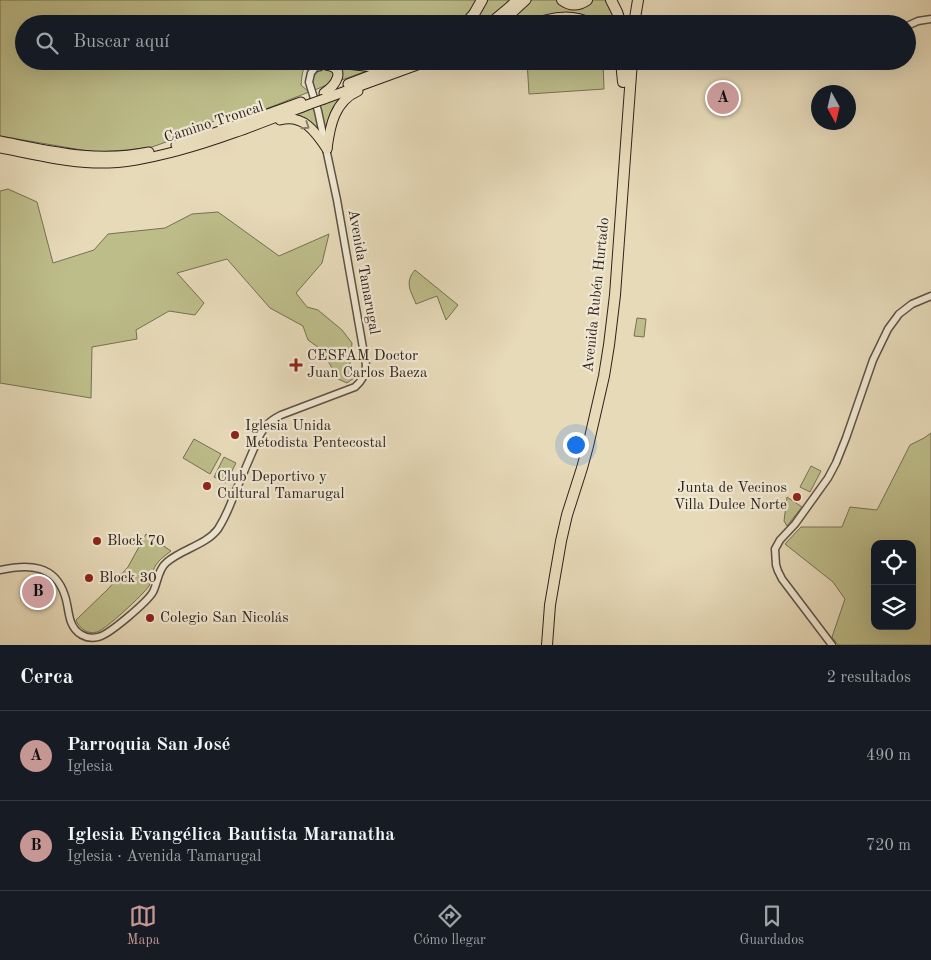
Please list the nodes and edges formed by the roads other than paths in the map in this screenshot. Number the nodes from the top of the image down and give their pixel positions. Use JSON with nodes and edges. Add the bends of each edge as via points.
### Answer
{"nodes":[{"id":1,"x":482,"y":0,"type":"edge"},
{"id":2,"x":517,"y":0,"type":"edge"},
{"id":3,"x":526,"y":0,"type":"edge"},
{"id":4,"x":562,"y":0,"type":"edge"},
{"id":5,"x":587,"y":0,"type":"edge"},
{"id":6,"x":611,"y":0,"type":"edge"},
{"id":7,"x":618,"y":0,"type":"edge"},
{"id":8,"x":638,"y":0,"type":"edge"},
{"id":9,"x":473,"y":15,"type":"edge"},
{"id":10,"x":500,"y":15,"type":"edge"},
{"id":11,"x":510,"y":15,"type":"edge"},
{"id":12,"x":618,"y":15,"type":"edge"},
{"id":13,"x":624,"y":15,"type":"edge"},
{"id":14,"x":636,"y":15,"type":"edge"},
{"id":15,"x":931,"y":19,"type":"edge"},
{"id":16,"x":916,"y":23,"type":"edge"},
{"id":17,"x":313,"y":70,"type":"edge"},
{"id":18,"x":337,"y":70,"type":"edge"},
{"id":19,"x":395,"y":70,"type":"joint"},
{"id":20,"x":622,"y":70,"type":"edge"},
{"id":21,"x":627,"y":70,"type":"edge"},
{"id":22,"x":630,"y":70,"type":"edge"},
{"id":23,"x":623,"y":82,"type":"junction"},
{"id":24,"x":323,"y":96,"type":"junction"},
{"id":25,"x":309,"y":102,"type":"junction"},
{"id":26,"x":243,"y":130,"type":"junction"},
{"id":27,"x":0,"y":141,"type":"edge"},
{"id":28,"x":0,"y":148,"type":"edge"},
{"id":29,"x":327,"y":149,"type":"junction"},
{"id":30,"x":931,"y":296,"type":"edge"},
{"id":31,"x":0,"y":570,"type":"edge"},
{"id":32,"x":541,"y":645,"type":"edge"},
{"id":33,"x":547,"y":645,"type":"edge"},
{"id":34,"x":832,"y":645,"type":"edge"}],
"edges":[{"from":1,"to":9,"type":"highway"},
{"from":2,"to":10,"type":"main road"},
{"from":3,"to":11,"type":"main road"},
{"from":4,"to":5,"type":"highway","via":[[575,5]]},
{"from":6,"to":12,"type":"highway"},
{"from":7,"to":13,"type":"highway"},
{"from":8,"to":14,"type":"highway"},
{"from":15,"to":16,"type":"street"},
{"from":17,"to":29,"type":"street","name":"Avenida Tamarugal","via":[[309,82]]},
{"from":18,"to":24,"type":"main road","via":[[337,79]]},
{"from":19,"to":24,"type":"main road","name":"Camino Troncal"},
{"from":19,"to":29,"type":"main road","via":[[342,102],[332,119]]},
{"from":20,"to":23,"type":"highway"},
{"from":21,"to":23,"type":"highway","name":"Avenida Rubén Hurtado"},
{"from":22,"to":33,"type":"highway","name":"Avenida Rubén Hurtado","via":[[609,345],[588,446],[561,541]]},
{"from":23,"to":32,"type":"highway","name":"Avenida Rubén Hurtado","via":[[609,298],[602,353],[583,446],[555,540]]},
{"from":24,"to":25,"type":"main road","name":"Camino Troncal"},
{"from":25,"to":26,"type":"main road","name":"Camino Troncal"},
{"from":25,"to":27,"type":"main road","name":"Camino Troncal","via":[[138,154],[114,157],[73,155]]},
{"from":26,"to":28,"type":"main road","name":"Camino Troncal","via":[[168,153],[111,163],[66,160]]},
{"from":26,"to":29,"type":"main road","one_way":true,"via":[[294,119],[308,126]]},
{"from":29,"to":31,"type":"street","name":"Avenida Tamarugal","via":[[366,365],[362,381],[355,387],[281,415],[266,424],[217,531],[165,563],[152,593],[106,634],[90,638],[82,636],[74,628],[64,591],[50,574],[23,566]]},
{"from":30,"to":34,"type":"street","via":[[912,304],[893,321],[873,360],[836,463],[775,549],[778,572]]}]}
